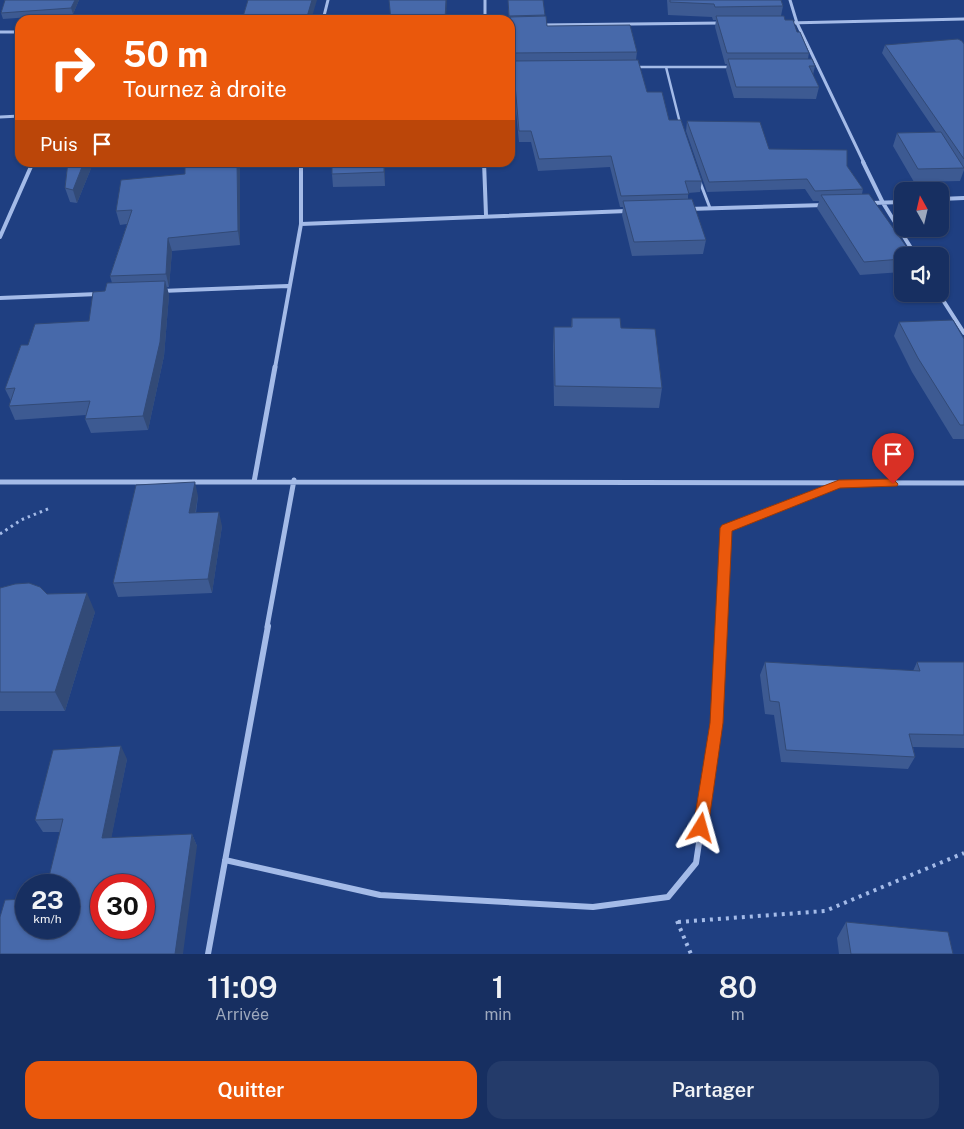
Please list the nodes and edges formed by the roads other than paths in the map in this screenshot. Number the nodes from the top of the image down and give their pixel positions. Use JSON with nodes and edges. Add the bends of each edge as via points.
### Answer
{"nodes":[{"id":1,"x":328,"y":0,"type":"edge"},
{"id":2,"x":485,"y":0,"type":"edge"},
{"id":3,"x":790,"y":0,"type":"edge"},
{"id":4,"x":324,"y":15,"type":"edge"},
{"id":5,"x":485,"y":15,"type":"edge"},
{"id":6,"x":964,"y":19,"type":"edge"},
{"id":7,"x":728,"y":23,"type":"edge"},
{"id":8,"x":787,"y":23,"type":"edge"},
{"id":9,"x":797,"y":23,"type":"junction"},
{"id":10,"x":540,"y":24,"type":"edge"},
{"id":11,"x":0,"y":32,"type":"edge"},
{"id":12,"x":15,"y":32,"type":"edge"},
{"id":13,"x":637,"y":67,"type":"edge"},
{"id":14,"x":666,"y":67,"type":"junction"},
{"id":15,"x":733,"y":67,"type":"edge"},
{"id":16,"x":808,"y":67,"type":"edge"},
{"id":17,"x":818,"y":67,"type":"junction"},
{"id":18,"x":15,"y":116,"type":"edge"},
{"id":19,"x":0,"y":117,"type":"edge"},
{"id":20,"x":680,"y":124,"type":"edge"},
{"id":21,"x":32,"y":167,"type":"edge"},
{"id":22,"x":301,"y":167,"type":"edge"},
{"id":23,"x":484,"y":167,"type":"edge"},
{"id":24,"x":698,"y":175,"type":"edge"},
{"id":25,"x":964,"y":198,"type":"edge"},
{"id":26,"x":949,"y":199,"type":"edge"},
{"id":27,"x":894,"y":202,"type":"edge"},
{"id":28,"x":883,"y":203,"type":"junction"},
{"id":29,"x":835,"y":204,"type":"edge"},
{"id":30,"x":864,"y":204,"type":"edge"},
{"id":31,"x":710,"y":208,"type":"junction"},
{"id":32,"x":681,"y":209,"type":"edge"},
{"id":33,"x":632,"y":211,"type":"edge"},
{"id":34,"x":486,"y":216,"type":"junction"},
{"id":35,"x":301,"y":224,"type":"junction"},
{"id":36,"x":0,"y":237,"type":"edge"},
{"id":37,"x":910,"y":247,"type":"edge"},
{"id":38,"x":288,"y":286,"type":"junction"},
{"id":39,"x":159,"y":292,"type":"edge"},
{"id":40,"x":99,"y":294,"type":"edge"},
{"id":41,"x":0,"y":298,"type":"edge"},
{"id":42,"x":944,"y":302,"type":"edge"},
{"id":43,"x":964,"y":333,"type":"edge"},
{"id":44,"x":294,"y":480,"type":"junction"},
{"id":45,"x":0,"y":482,"type":"edge"},
{"id":46,"x":254,"y":482,"type":"junction"},
{"id":47,"x":964,"y":483,"type":"edge"},
{"id":48,"x":839,"y":484,"type":"junction"},
{"id":49,"x":225,"y":860,"type":"junction"},
{"id":50,"x":208,"y":954,"type":"edge"}],
"edges":[{"from":1,"to":4,"type":"street"},
{"from":2,"to":5,"type":"street"},
{"from":3,"to":9,"type":"street"},
{"from":6,"to":9,"type":"street"},
{"from":7,"to":10,"type":"street"},
{"from":8,"to":9,"type":"street"},
{"from":9,"to":17,"type":"street"},
{"from":11,"to":12,"type":"street"},
{"from":13,"to":14,"type":"lane"},
{"from":14,"to":15,"type":"lane"},
{"from":14,"to":20,"type":"lane"},
{"from":16,"to":17,"type":"lane"},
{"from":17,"to":28,"type":"street"},
{"from":18,"to":19,"type":"street"},
{"from":21,"to":36,"type":"street"},
{"from":22,"to":35,"type":"street"},
{"from":23,"to":34,"type":"street"},
{"from":24,"to":31,"type":"lane"},
{"from":25,"to":26,"type":"street"},
{"from":27,"to":28,"type":"street"},
{"from":28,"to":30,"type":"street"},
{"from":28,"to":37,"type":"street"},
{"from":29,"to":31,"type":"street"},
{"from":31,"to":32,"type":"street"},
{"from":33,"to":34,"type":"street"},
{"from":34,"to":35,"type":"street"},
{"from":35,"to":38,"type":"street"},
{"from":38,"to":39,"type":"street"},
{"from":38,"to":46,"type":"street"},
{"from":40,"to":41,"type":"street"},
{"from":42,"to":43,"type":"street"},
{"from":44,"to":46,"type":"street"},
{"from":44,"to":48,"type":"street"},
{"from":44,"to":49,"type":"street"},
{"from":45,"to":46,"type":"street"},
{"from":47,"to":48,"type":"street"},
{"from":48,"to":49,"type":"street","via":[[726,528],[716,723],[696,863],[668,897],[593,907],[380,895]]},
{"from":49,"to":50,"type":"street"}]}
